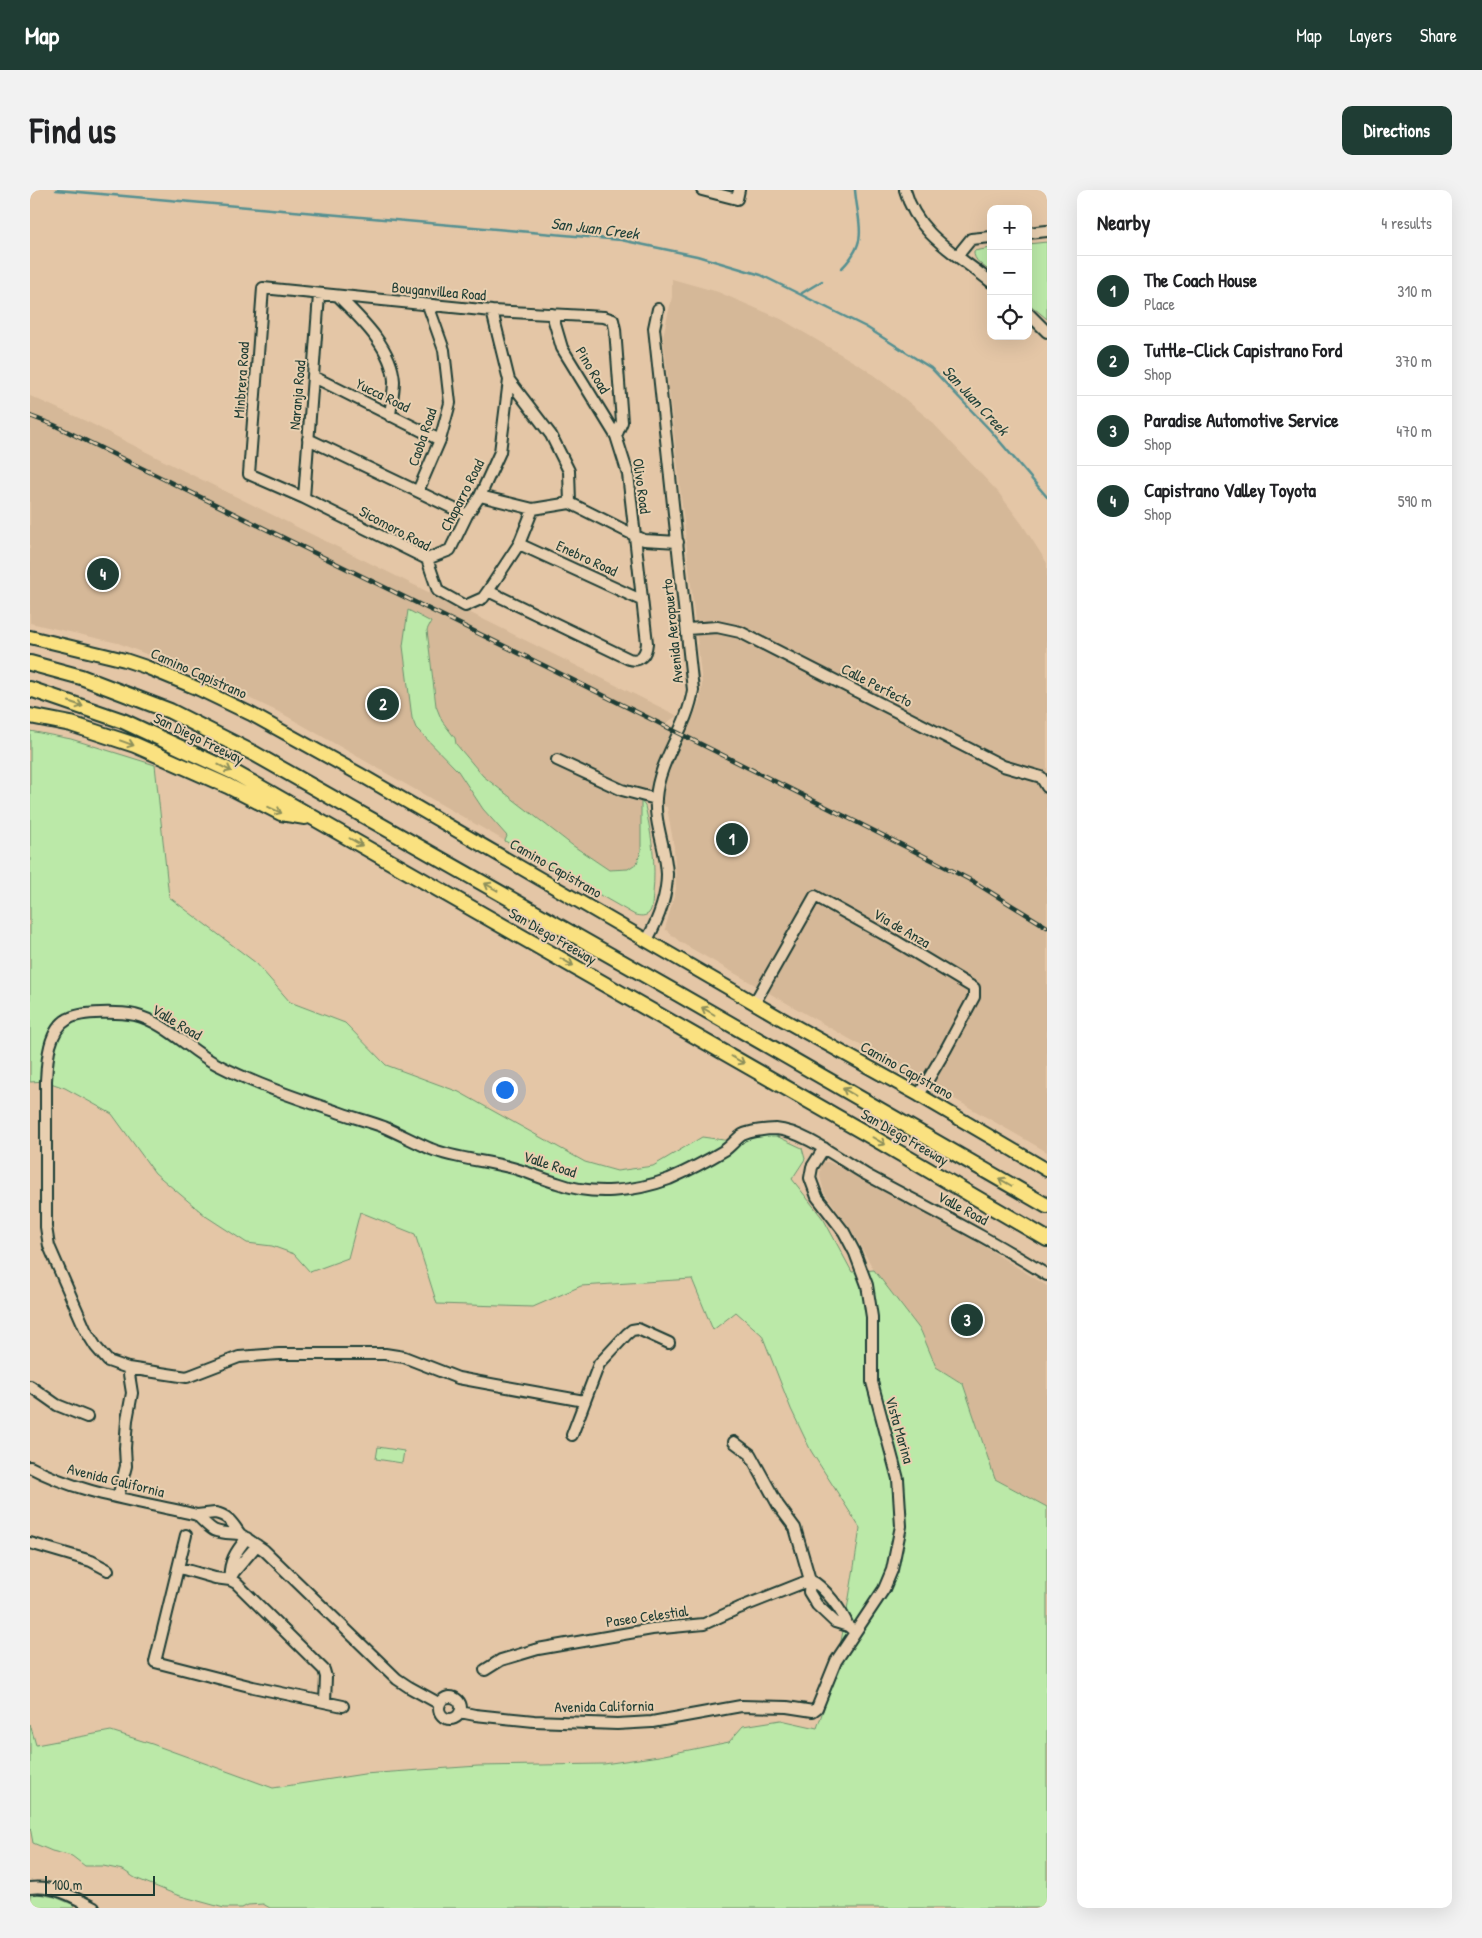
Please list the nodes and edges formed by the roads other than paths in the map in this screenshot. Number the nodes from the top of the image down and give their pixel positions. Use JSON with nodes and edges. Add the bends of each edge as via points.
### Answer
{"nodes":[{"id":1,"x":702,"y":190,"type":"edge"},
{"id":2,"x":905,"y":190,"type":"edge"},
{"id":3,"x":738,"y":194,"type":"edge"},
{"id":4,"x":1047,"y":231,"type":"edge"},
{"id":5,"x":1032,"y":233,"type":"edge"},
{"id":6,"x":987,"y":237,"type":"edge"},
{"id":7,"x":958,"y":255,"type":"junction"},
{"id":8,"x":987,"y":279,"type":"edge"},
{"id":9,"x":263,"y":288,"type":"joint"},
{"id":10,"x":319,"y":295,"type":"junction"},
{"id":11,"x":339,"y":297,"type":"junction"},
{"id":12,"x":428,"y":305,"type":"junction"},
{"id":13,"x":658,"y":309,"type":"dead end"},
{"id":14,"x":492,"y":311,"type":"junction"},
{"id":15,"x":552,"y":314,"type":"junction"},
{"id":16,"x":1032,"y":317,"type":"edge"},
{"id":17,"x":1047,"y":332,"type":"edge"},
{"id":18,"x":314,"y":377,"type":"junction"},
{"id":19,"x":509,"y":380,"type":"junction"},
{"id":20,"x":390,"y":416,"type":"junction"},
{"id":21,"x":616,"y":436,"type":"junction"},
{"id":22,"x":308,"y":439,"type":"junction"},
{"id":23,"x":440,"y":440,"type":"junction"},
{"id":24,"x":249,"y":474,"type":"joint"},
{"id":25,"x":418,"y":491,"type":"junction"},
{"id":26,"x":480,"y":496,"type":"junction"},
{"id":27,"x":304,"y":498,"type":"junction"},
{"id":28,"x":570,"y":503,"type":"junction"},
{"id":29,"x":533,"y":509,"type":"junction"},
{"id":30,"x":467,"y":515,"type":"junction"},
{"id":31,"x":634,"y":535,"type":"junction"},
{"id":32,"x":678,"y":542,"type":"junction"},
{"id":33,"x":520,"y":544,"type":"junction"},
{"id":34,"x":427,"y":559,"type":"junction"},
{"id":35,"x":488,"y":591,"type":"junction"},
{"id":36,"x":641,"y":600,"type":"junction"},
{"id":37,"x":687,"y":629,"type":"junction"},
{"id":38,"x":30,"y":637,"type":"edge"},
{"id":39,"x":30,"y":663,"type":"edge"},
{"id":40,"x":30,"y":689,"type":"edge"},
{"id":41,"x":30,"y":716,"type":"edge"},
{"id":42,"x":557,"y":760,"type":"dead end"},
{"id":43,"x":1047,"y":787,"type":"edge"},
{"id":44,"x":656,"y":799,"type":"junction"},
{"id":45,"x":313,"y":819,"type":"junction"},
{"id":46,"x":647,"y":940,"type":"junction"},
{"id":47,"x":755,"y":1002,"type":"junction"},
{"id":48,"x":919,"y":1095,"type":"junction"},
{"id":49,"x":824,"y":1148,"type":"junction"},
{"id":50,"x":1047,"y":1170,"type":"edge"},
{"id":51,"x":1047,"y":1206,"type":"edge"},
{"id":52,"x":1047,"y":1239,"type":"edge"},
{"id":53,"x":1047,"y":1275,"type":"edge"},
{"id":54,"x":669,"y":1343,"type":"dead end"},
{"id":55,"x":128,"y":1368,"type":"junction"},
{"id":56,"x":30,"y":1386,"type":"edge"},
{"id":57,"x":584,"y":1401,"type":"junction"},
{"id":58,"x":87,"y":1417,"type":"dead end"},
{"id":59,"x":572,"y":1435,"type":"dead end"},
{"id":60,"x":734,"y":1442,"type":"dead end"},
{"id":61,"x":30,"y":1467,"type":"edge"},
{"id":62,"x":118,"y":1497,"type":"junction"},
{"id":63,"x":197,"y":1515,"type":"junction"},
{"id":64,"x":186,"y":1535,"type":"dead end"},
{"id":65,"x":243,"y":1536,"type":"junction"},
{"id":66,"x":30,"y":1543,"type":"edge"},
{"id":67,"x":257,"y":1545,"type":"junction"},
{"id":68,"x":180,"y":1568,"type":"junction"},
{"id":69,"x":108,"y":1570,"type":"dead end"},
{"id":70,"x":230,"y":1580,"type":"junction"},
{"id":71,"x":810,"y":1580,"type":"junction"},
{"id":72,"x":828,"y":1597,"type":"junction"},
{"id":73,"x":817,"y":1605,"type":"junction"},
{"id":74,"x":852,"y":1629,"type":"junction"},
{"id":75,"x":485,"y":1670,"type":"dead end"},
{"id":76,"x":324,"y":1702,"type":"junction"},
{"id":77,"x":440,"y":1704,"type":"junction"},
{"id":78,"x":343,"y":1706,"type":"dead end"},
{"id":79,"x":808,"y":1711,"type":"joint"},
{"id":80,"x":460,"y":1712,"type":"junction"},
{"id":81,"x":30,"y":1888,"type":"edge"},
{"id":82,"x":94,"y":1908,"type":"edge"}],
"edges":[{"from":1,"to":3,"type":"street"},
{"from":2,"to":7,"type":"street","via":[[911,207],[929,234]]},
{"from":4,"to":5,"type":"street"},
{"from":6,"to":7,"type":"street","via":[[971,239]]},
{"from":7,"to":8,"type":"street"},
{"from":9,"to":10,"type":"street","name":"Bouganvillea Road"},
{"from":9,"to":24,"type":"street","name":"Minbrera Road"},
{"from":10,"to":11,"type":"street","name":"Bouganvillea Road"},
{"from":10,"to":18,"type":"street","name":"Naranja Road"},
{"from":11,"to":12,"type":"street","name":"Bouganvillea Road"},
{"from":11,"to":20,"type":"street","via":[[368,326],[386,352],[394,379]]},
{"from":12,"to":14,"type":"street","name":"Bouganvillea Road"},
{"from":12,"to":23,"type":"street","name":"Caoba Road","via":[[444,350],[450,403]]},
{"from":13,"to":32,"type":"street","name":"Avenida Aeropuerto","via":[[654,328]]},
{"from":14,"to":15,"type":"street","name":"Bouganvillea Road"},
{"from":14,"to":19,"type":"street","name":"Chaparro Road"},
{"from":15,"to":21,"type":"street","name":"Pino Road","via":[[562,348]]},
{"from":15,"to":21,"type":"street","name":"Bouganvillea Road","via":[[613,320],[622,422]]},
{"from":16,"to":17,"type":"street"},
{"from":18,"to":20,"type":"street","name":"Yucca Road"},
{"from":18,"to":22,"type":"street","name":"Naranja Road"},
{"from":19,"to":26,"type":"street","name":"Chaparro Road","via":[[500,452]]},
{"from":19,"to":28,"type":"street","via":[[551,435],[569,472]]},
{"from":20,"to":23,"type":"street","name":"Yucca Road"},
{"from":21,"to":31,"type":"street","name":"Olivo Road","via":[[628,474]]},
{"from":22,"to":25,"type":"street"},
{"from":22,"to":27,"type":"street","name":"Naranja Road"},
{"from":23,"to":25,"type":"street","name":"Caoba Road"},
{"from":24,"to":27,"type":"street","name":"Sicomoro Road"},
{"from":25,"to":30,"type":"street"},
{"from":26,"to":29,"type":"street"},
{"from":26,"to":30,"type":"street","name":"Chaparro Road"},
{"from":27,"to":34,"type":"street","name":"Sicomoro Road"},
{"from":28,"to":29,"type":"street"},
{"from":28,"to":31,"type":"street"},
{"from":29,"to":33,"type":"street"},
{"from":30,"to":34,"type":"street","name":"Chaparro Road","via":[[450,550]]},
{"from":31,"to":32,"type":"street","via":[[644,540]]},
{"from":31,"to":36,"type":"street","name":"Olivo Road"},
{"from":32,"to":37,"type":"street","name":"Avenida Aeropuerto"},
{"from":33,"to":35,"type":"street"},
{"from":33,"to":36,"type":"street","name":"Enebro Road"},
{"from":34,"to":35,"type":"street","name":"Sicomoro Road","via":[[438,592],[465,606],[483,598]]},
{"from":35,"to":36,"type":"street","name":"Olivo Road","via":[[629,659],[638,660],[645,654],[646,643]]},
{"from":37,"to":43,"type":"street","name":"Calle Perfecto","via":[[717,627],[740,632],[1003,766],[1041,777]]},
{"from":37,"to":44,"type":"street","name":"Avenida Aeropuerto","via":[[691,705],[663,766]]},
{"from":38,"to":46,"type":"main road","name":"Camino Capistrano","via":[[146,667],[251,714]]},
{"from":51,"to":39,"type":"highway","name":"San Diego Freeway","one_way":true,"via":[[255,754],[170,711],[81,677]]},
{"from":40,"to":45,"type":"highway","name":"San Diego Freeway","one_way":true,"via":[[123,721],[191,751],[236,773]]},
{"from":41,"to":45,"type":"highway","one_way":true,"via":[[71,724],[135,745],[228,786],[281,814]]},
{"from":42,"to":44,"type":"street","via":[[622,790]]},
{"from":44,"to":46,"type":"street","name":"Avenida Aeropuerto","via":[[666,874],[656,923]]},
{"from":45,"to":52,"type":"highway","name":"San Diego Freeway","one_way":true},
{"from":46,"to":47,"type":"main road","name":"Camino Capistrano"},
{"from":47,"to":48,"type":"main road","name":"Camino Capistrano"},
{"from":47,"to":48,"type":"street","name":"Via de Anza","via":[[815,896],[877,931],[974,988],[974,997]]},
{"from":48,"to":50,"type":"main road","name":"Camino Capistrano"},
{"from":49,"to":53,"type":"street","name":"Valle Road"},
{"from":49,"to":55,"type":"street","name":"Valle Road","via":[[794,1133],[773,1129],[743,1135],[727,1149],[669,1178],[612,1191],[583,1190],[557,1184],[529,1171],[448,1155],[384,1127],[253,1081],[216,1064],[170,1032],[135,1015],[68,1018],[58,1027],[48,1057],[45,1120],[47,1237],[56,1266],[91,1340],[108,1361]]},
{"from":49,"to":74,"type":"street","name":"Vista Marina","via":[[812,1167],[810,1178],[817,1197],[844,1232],[867,1285],[872,1317],[872,1382],[901,1502],[901,1526],[892,1570],[884,1589]]},
{"from":54,"to":57,"type":"street","via":[[647,1332],[632,1330],[599,1364]]},
{"from":55,"to":57,"type":"street","name":"Valle Road","via":[[187,1377],[239,1357],[385,1354],[404,1357],[458,1378]]},
{"from":55,"to":62,"type":"street","via":[[132,1392],[127,1420],[126,1466]]},
{"from":56,"to":58,"type":"street","via":[[57,1405]]},
{"from":57,"to":59,"type":"street"},
{"from":60,"to":71,"type":"street","via":[[750,1454],[778,1505],[795,1528]]},
{"from":61,"to":62,"type":"street","name":"Avenida California","via":[[65,1484]]},
{"from":62,"to":63,"type":"street","name":"Avenida California"},
{"from":63,"to":65,"type":"street","name":"Avenida California","via":[[214,1531]]},
{"from":63,"to":65,"type":"street","name":"Avenida California","via":[[222,1514]]},
{"from":64,"to":68,"type":"street"},
{"from":65,"to":67,"type":"street","name":"Avenida California"},
{"from":65,"to":70,"type":"street","via":[[231,1562]]},
{"from":66,"to":69,"type":"street","via":[[91,1561]]},
{"from":67,"to":70,"type":"street"},
{"from":67,"to":77,"type":"street","name":"Avenida California","via":[[398,1679]]},
{"from":68,"to":70,"type":"street"},
{"from":68,"to":76,"type":"street","via":[[155,1662]]},
{"from":70,"to":76,"type":"street","via":[[324,1670]]},
{"from":71,"to":72,"type":"street","via":[[820,1584]]},
{"from":71,"to":73,"type":"street","via":[[809,1592]]},
{"from":71,"to":75,"type":"street","name":"Paseo Celestial","via":[[704,1624],[652,1629],[538,1650],[501,1660]]},
{"from":72,"to":73,"type":"street"},
{"from":72,"to":74,"type":"street","via":[[843,1612]]},
{"from":73,"to":74,"type":"street","via":[[835,1622]]},
{"from":74,"to":79,"type":"street","name":"Vista Marina","via":[[817,1708]]},
{"from":76,"to":78,"type":"street"},
{"from":77,"to":80,"type":"street","name":"Avenida California","via":[[441,1715],[446,1718]]},
{"from":77,"to":80,"type":"street","via":[[446,1697],[456,1698]]},
{"from":79,"to":80,"type":"street","name":"Avenida California","via":[[741,1706],[652,1722],[617,1724],[525,1720]]},
{"from":81,"to":82,"type":"street","via":[[53,1888]]}]}
